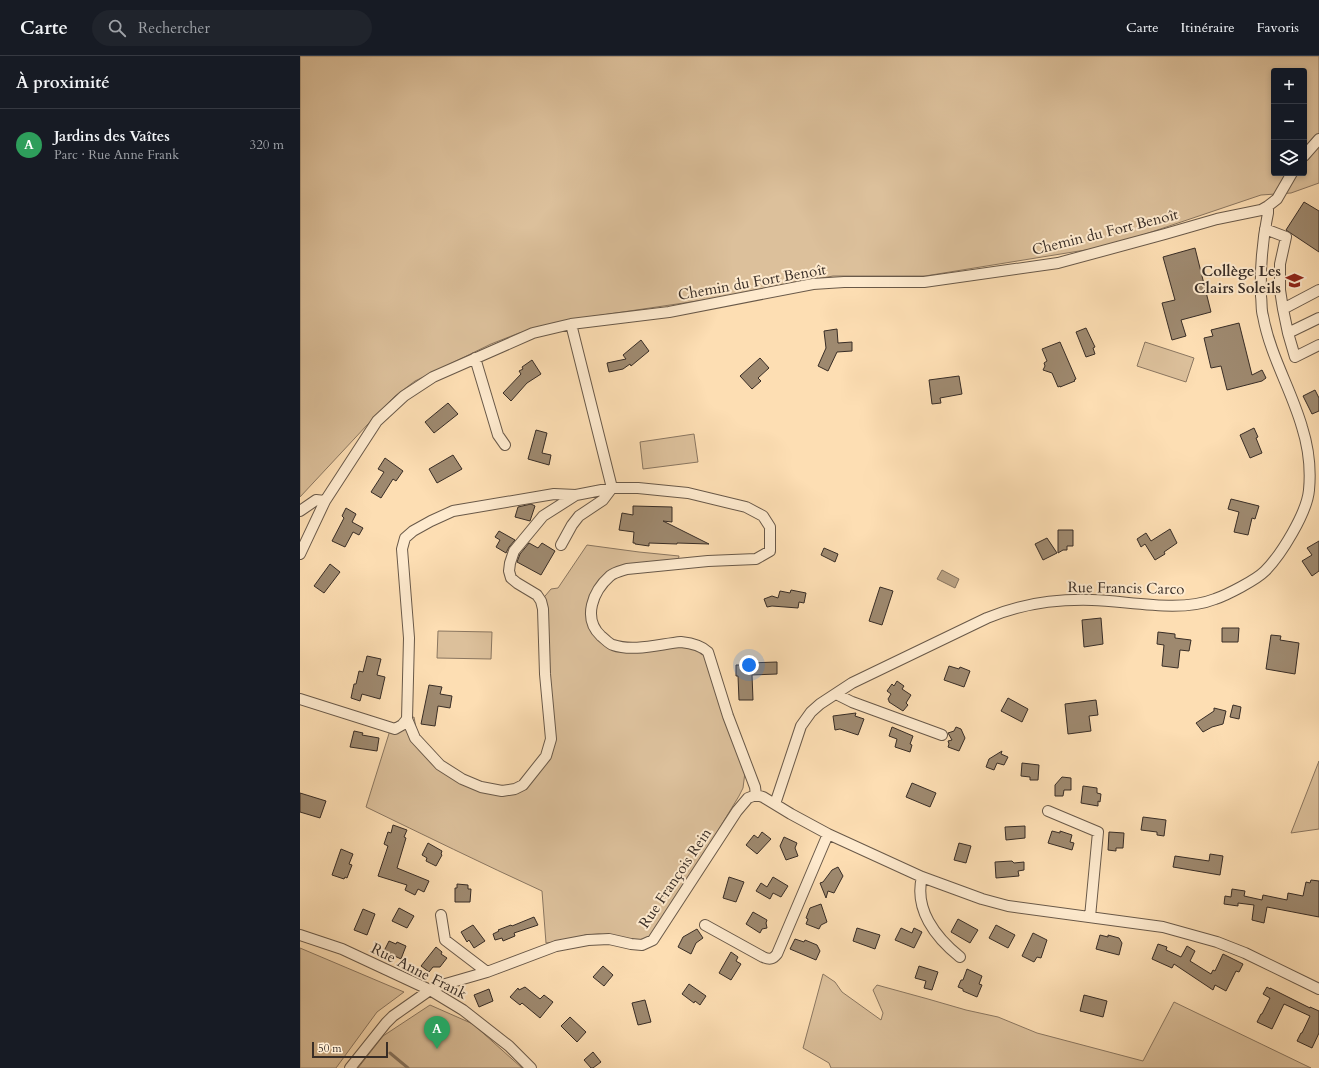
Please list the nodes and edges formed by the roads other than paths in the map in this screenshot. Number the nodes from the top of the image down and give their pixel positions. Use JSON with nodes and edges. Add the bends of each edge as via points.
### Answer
{"nodes":[{"id":1,"x":1319,"y":140,"type":"edge"},
{"id":2,"x":1307,"y":153,"type":"edge"},
{"id":3,"x":1290,"y":176,"type":"edge"},
{"id":4,"x":1268,"y":206,"type":"junction"},
{"id":5,"x":1265,"y":229,"type":"junction"},
{"id":6,"x":1319,"y":290,"type":"edge"},
{"id":7,"x":1282,"y":309,"type":"junction"},
{"id":8,"x":1319,"y":318,"type":"edge"},
{"id":9,"x":571,"y":324,"type":"junction"},
{"id":10,"x":1288,"y":333,"type":"junction"},
{"id":11,"x":1319,"y":345,"type":"edge"},
{"id":12,"x":475,"y":358,"type":"junction"},
{"id":13,"x":505,"y":445,"type":"dead end"},
{"id":14,"x":612,"y":488,"type":"junction"},
{"id":15,"x":576,"y":495,"type":"junction"},
{"id":16,"x":325,"y":501,"type":"junction"},
{"id":17,"x":300,"y":511,"type":"edge"},
{"id":18,"x":561,"y":546,"type":"dead end"},
{"id":19,"x":300,"y":554,"type":"edge"},
{"id":20,"x":836,"y":694,"type":"junction"},
{"id":21,"x":300,"y":699,"type":"edge"},
{"id":22,"x":407,"y":718,"type":"junction"},
{"id":23,"x":394,"y":729,"type":"junction"},
{"id":24,"x":942,"y":735,"type":"dead end"},
{"id":25,"x":415,"y":738,"type":"junction"},
{"id":26,"x":756,"y":795,"type":"junction"},
{"id":27,"x":775,"y":804,"type":"junction"},
{"id":28,"x":1048,"y":811,"type":"dead end"},
{"id":29,"x":828,"y":834,"type":"junction"},
{"id":30,"x":922,"y":877,"type":"junction"},
{"id":31,"x":441,"y":915,"type":"dead end"},
{"id":32,"x":1090,"y":916,"type":"junction"},
{"id":33,"x":705,"y":925,"type":"dead end"},
{"id":34,"x":300,"y":935,"type":"edge"},
{"id":35,"x":960,"y":957,"type":"dead end"},
{"id":36,"x":487,"y":972,"type":"junction"},
{"id":37,"x":1319,"y":989,"type":"edge"},
{"id":38,"x":430,"y":990,"type":"junction"},
{"id":39,"x":350,"y":1068,"type":"edge"},
{"id":40,"x":531,"y":1068,"type":"edge"}],
"edges":[{"from":1,"to":2,"type":"street"},
{"from":3,"to":4,"type":"street","via":[[1277,198]]},
{"from":4,"to":5,"type":"street","name":"Rue Francis Carco"},
{"from":4,"to":9,"type":"street","name":"Chemin du Fort Benoît","via":[[1261,210],[1217,218],[1058,263],[924,282],[813,284],[677,310]]},
{"from":5,"to":7,"type":"street","via":[[1286,237],[1280,264]]},
{"from":5,"to":20,"type":"street","name":"Rue Francis Carco","via":[[1260,277],[1262,315],[1273,353],[1302,427],[1308,457],[1309,491],[1299,521],[1287,543],[1264,572],[1214,600],[1190,604],[1046,601],[1000,612],[852,683]]},
{"from":6,"to":7,"type":"street"},
{"from":7,"to":10,"type":"street"},
{"from":8,"to":10,"type":"street"},
{"from":9,"to":12,"type":"street","name":"Chemin du Fort Benoît","via":[[533,333]]},
{"from":9,"to":14,"type":"street"},
{"from":10,"to":11,"type":"street","via":[[1295,357]]},
{"from":12,"to":13,"type":"street","via":[[498,435]]},
{"from":12,"to":16,"type":"street","name":"Chemin du Fort Benoît","via":[[419,385],[392,406],[377,421]]},
{"from":14,"to":15,"type":"street"},
{"from":14,"to":18,"type":"street","via":[[602,500],[579,516]]},
{"from":14,"to":26,"type":"street","via":[[645,488],[688,493],[746,507],[763,516],[770,527],[770,552],[756,559],[622,570],[610,576],[598,589],[591,607],[594,627],[612,645],[628,648],[681,642],[704,648],[708,652]]},
{"from":15,"to":22,"type":"street","via":[[554,494],[453,512],[431,521],[405,538],[402,550],[409,638]]},
{"from":15,"to":25,"type":"street","via":[[543,516],[514,551],[510,563],[511,578],[537,595],[543,610],[551,739],[546,756],[523,784],[502,791],[462,779],[440,765]]},
{"from":16,"to":17,"type":"street","via":[[316,500]]},
{"from":16,"to":19,"type":"street","name":"Chemin du Fort Benoît"},
{"from":20,"to":24,"type":"street"},
{"from":20,"to":27,"type":"street","name":"Rue Francis Carco","via":[[811,712],[801,726]]},
{"from":21,"to":23,"type":"street"},
{"from":22,"to":23,"type":"street","via":[[402,725]]},
{"from":22,"to":25,"type":"street"},
{"from":23,"to":25,"type":"street"},
{"from":26,"to":27,"type":"street","via":[[763,796]]},
{"from":26,"to":36,"type":"street","name":"Rue François Rein","via":[[748,798],[737,810],[653,940],[642,945],[609,939],[556,946]]},
{"from":27,"to":29,"type":"street"},
{"from":28,"to":32,"type":"street","via":[[1098,832]]},
{"from":29,"to":30,"type":"street"},
{"from":29,"to":33,"type":"street","via":[[774,958],[763,957]]},
{"from":30,"to":32,"type":"street","via":[[1008,906]]},
{"from":30,"to":35,"type":"street","via":[[920,899],[928,920],[939,937]]},
{"from":31,"to":36,"type":"street","via":[[445,940]]},
{"from":32,"to":37,"type":"street","via":[[1163,927],[1217,942]]},
{"from":34,"to":38,"type":"street","name":"Rue Anne Frank","via":[[342,949]]},
{"from":36,"to":38,"type":"street","name":"Rue François Rein"},
{"from":38,"to":39,"type":"street","name":"Rue François Rein","via":[[393,1016]]},
{"from":38,"to":40,"type":"street","name":"Rue Anne Frank","via":[[463,1010],[509,1046]]}]}
